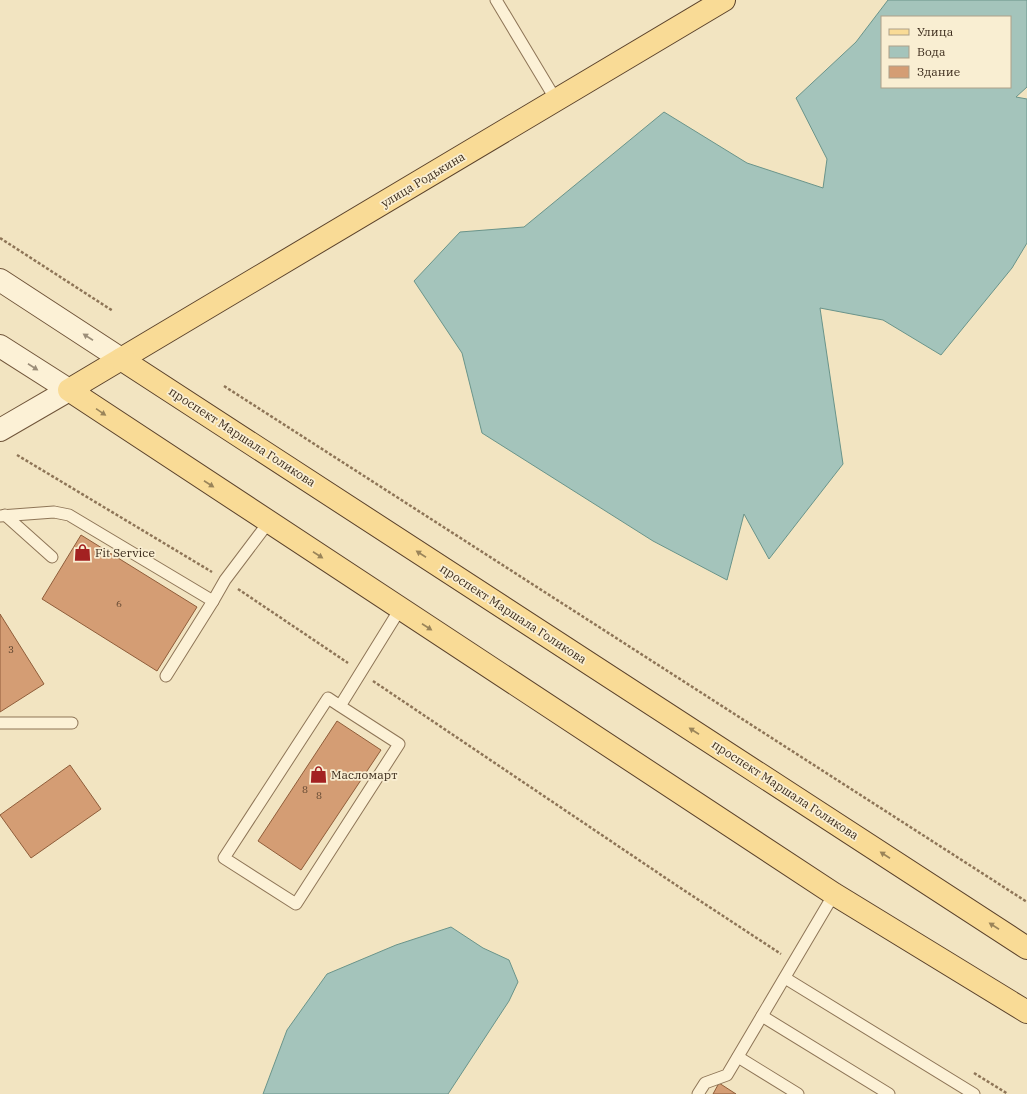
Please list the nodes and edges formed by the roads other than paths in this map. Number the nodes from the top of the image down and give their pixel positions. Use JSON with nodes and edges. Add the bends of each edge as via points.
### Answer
{"nodes":[{"id":1,"x":496,"y":0,"type":"edge"},
{"id":2,"x":724,"y":0,"type":"edge"},
{"id":3,"x":556,"y":100,"type":"junction"},
{"id":4,"x":0,"y":280,"type":"edge"},
{"id":5,"x":0,"y":346,"type":"edge"},
{"id":6,"x":121,"y":359,"type":"junction"},
{"id":7,"x":69,"y":390,"type":"junction"},
{"id":8,"x":0,"y":430,"type":"edge"},
{"id":9,"x":3,"y":516,"type":"edge"},
{"id":10,"x":268,"y":522,"type":"junction"},
{"id":11,"x":52,"y":557,"type":"dead end"},
{"id":12,"x":213,"y":601,"type":"junction"},
{"id":13,"x":400,"y":609,"type":"junction"},
{"id":14,"x":166,"y":676,"type":"dead end"},
{"id":15,"x":340,"y":706,"type":"junction"},
{"id":16,"x":0,"y":723,"type":"edge"},
{"id":17,"x":72,"y":723,"type":"dead end"},
{"id":18,"x":834,"y":894,"type":"junction"},
{"id":19,"x":1027,"y":948,"type":"edge"},
{"id":20,"x":785,"y":978,"type":"junction"},
{"id":21,"x":1027,"y":1012,"type":"edge"},
{"id":22,"x":762,"y":1016,"type":"junction"},
{"id":23,"x":738,"y":1057,"type":"junction"},
{"id":24,"x":698,"y":1094,"type":"edge"},
{"id":25,"x":798,"y":1094,"type":"edge"},
{"id":26,"x":889,"y":1094,"type":"edge"},
{"id":27,"x":974,"y":1094,"type":"edge"}],
"edges":[{"from":1,"to":3,"type":"lane"},
{"from":2,"to":3,"type":"main road","name":"улица Родькина"},
{"from":3,"to":6,"type":"main road","name":"улица Родькина"},
{"from":6,"to":4,"type":"main road","name":"проспект Маршала Голикова","one_way":true},
{"from":5,"to":7,"type":"main road","one_way":true},
{"from":6,"to":7,"type":"main road","name":"улица Родькина"},
{"from":19,"to":6,"type":"main road","name":"проспект Маршала Голикова","one_way":true},
{"from":7,"to":8,"type":"main road"},
{"from":7,"to":10,"type":"main road","one_way":true},
{"from":9,"to":11,"type":"lane"},
{"from":9,"to":12,"type":"lane","via":[[54,512],[69,515]]},
{"from":10,"to":12,"type":"lane","via":[[225,580]]},
{"from":10,"to":13,"type":"main road","one_way":true},
{"from":12,"to":14,"type":"lane"},
{"from":13,"to":15,"type":"lane"},
{"from":13,"to":18,"type":"main road","one_way":true},
{"from":15,"to":15,"type":"lane","via":[[399,744],[296,904],[224,858],[328,698]]},
{"from":16,"to":17,"type":"lane"},
{"from":18,"to":20,"type":"lane"},
{"from":18,"to":21,"type":"main road"},
{"from":20,"to":22,"type":"lane"},
{"from":20,"to":27,"type":"lane"},
{"from":22,"to":23,"type":"lane"},
{"from":22,"to":26,"type":"lane"},
{"from":23,"to":24,"type":"lane","via":[[727,1075],[705,1083]]},
{"from":23,"to":25,"type":"lane"}]}
